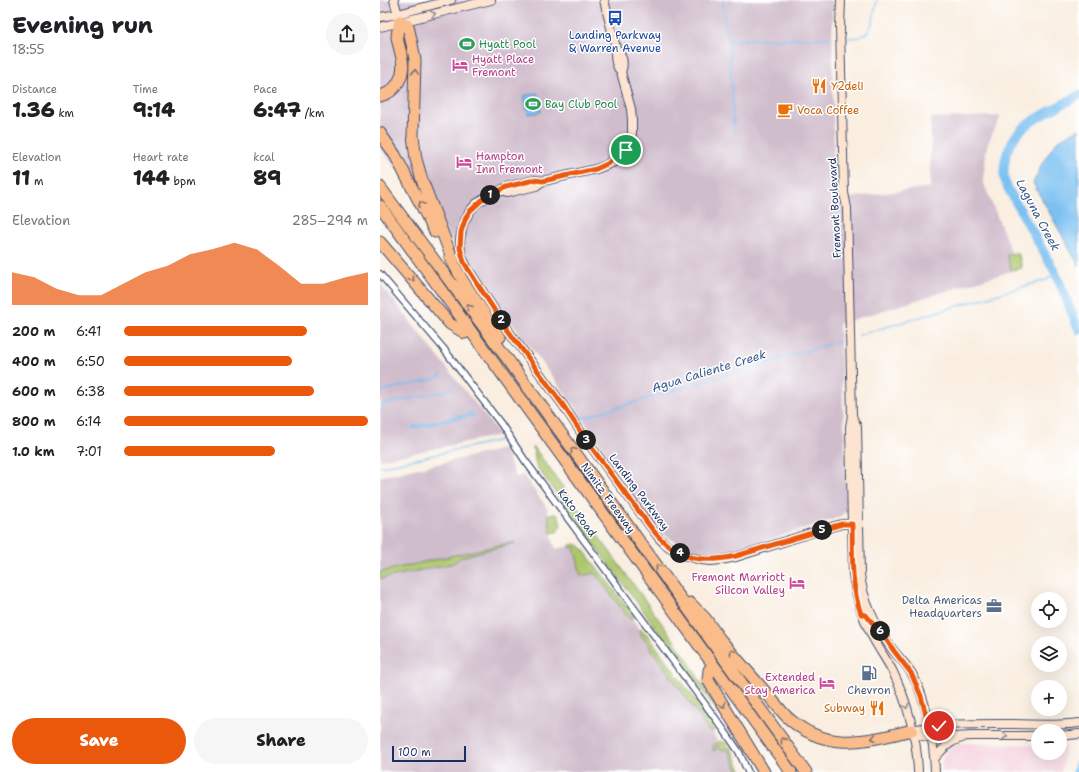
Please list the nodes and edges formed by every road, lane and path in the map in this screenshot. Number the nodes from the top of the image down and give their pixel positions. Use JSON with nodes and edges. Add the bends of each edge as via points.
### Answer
{"nodes":[{"id":1,"x":394,"y":0,"type":"edge"},
{"id":2,"x":451,"y":0,"type":"edge"},
{"id":3,"x":491,"y":0,"type":"edge"},
{"id":4,"x":604,"y":0,"type":"edge"},
{"id":5,"x":841,"y":0,"type":"edge"},
{"id":6,"x":380,"y":17,"type":"edge"},
{"id":7,"x":399,"y":18,"type":"junction"},
{"id":8,"x":380,"y":27,"type":"edge"},
{"id":9,"x":380,"y":96,"type":"edge"},
{"id":10,"x":380,"y":133,"type":"edge"},
{"id":11,"x":380,"y":186,"type":"edge"},
{"id":12,"x":380,"y":206,"type":"edge"},
{"id":13,"x":380,"y":216,"type":"edge"},
{"id":14,"x":380,"y":242,"type":"edge"},
{"id":15,"x":454,"y":263,"type":"junction"},
{"id":16,"x":380,"y":274,"type":"edge"},
{"id":17,"x":465,"y":333,"type":"junction"},
{"id":18,"x":509,"y":361,"type":"junction"},
{"id":19,"x":855,"y":524,"type":"junction"},
{"id":20,"x":680,"y":599,"type":"junction"},
{"id":21,"x":861,"y":614,"type":"junction"},
{"id":22,"x":877,"y":626,"type":"junction"},
{"id":23,"x":873,"y":639,"type":"junction"},
{"id":24,"x":894,"y":651,"type":"junction"},
{"id":25,"x":709,"y":670,"type":"junction"},
{"id":26,"x":1077,"y":724,"type":"edge"},
{"id":27,"x":929,"y":727,"type":"junction"},
{"id":28,"x":912,"y":730,"type":"junction"},
{"id":29,"x":972,"y":736,"type":"junction"},
{"id":30,"x":1031,"y":736,"type":"edge"},
{"id":31,"x":931,"y":738,"type":"junction"},
{"id":32,"x":934,"y":759,"type":"junction"},
{"id":33,"x":748,"y":772,"type":"edge"},
{"id":34,"x":764,"y":772,"type":"edge"},
{"id":35,"x":784,"y":772,"type":"edge"},
{"id":36,"x":791,"y":772,"type":"edge"},
{"id":37,"x":806,"y":772,"type":"edge"},
{"id":38,"x":918,"y":772,"type":"edge"},
{"id":39,"x":935,"y":772,"type":"edge"}],
"edges":[{"from":1,"to":7,"type":"main road"},
{"from":2,"to":7,"type":"main road"},
{"from":7,"to":3,"type":"main road","one_way":true},
{"from":4,"to":19,"type":"main road","name":"Landing Parkway","via":[[616,48],[614,55],[631,109],[632,134],[626,150],[620,150],[609,163],[596,169],[506,187],[482,200],[470,211],[463,224],[460,248],[464,262],[504,325],[586,440],[659,538],[674,550],[700,560],[716,560],[842,524]]},
{"from":5,"to":19,"type":"main road","name":"Fremont Boulevard","via":[[844,193],[847,208],[852,415],[850,427]]},
{"from":6,"to":7,"type":"main road"},
{"from":7,"to":8,"type":"main road"},
{"from":7,"to":9,"type":"highway","via":[[397,36],[403,69],[395,88]]},
{"from":15,"to":7,"type":"highway","one_way":true,"via":[[417,164],[413,136],[415,60],[408,26]]},
{"from":15,"to":10,"type":"highway","one_way":true,"via":[[440,242],[395,155]]},
{"from":18,"to":11,"type":"highway","name":"Nimitz Freeway","one_way":true},
{"from":12,"to":36,"type":"highway"},
{"from":13,"to":17,"type":"highway","name":"Nimitz Freeway"},
{"from":14,"to":17,"type":"highway","one_way":true,"via":[[450,324]]},
{"from":15,"to":18,"type":"highway","via":[[506,346]]},
{"from":16,"to":33,"type":"street","name":"Kato Road","via":[[443,348],[501,424],[524,459],[724,730],[739,752]]},
{"from":17,"to":25,"type":"highway","name":"Nimitz Freeway"},
{"from":20,"to":18,"type":"highway","name":"Nimitz Freeway","one_way":true},
{"from":19,"to":21,"type":"main road","name":"Fremont Boulevard","via":[[853,575]]},
{"from":19,"to":22,"type":"main road","name":"Fremont Boulevard","via":[[861,584]]},
{"from":28,"to":20,"type":"highway","one_way":true,"via":[[847,742],[828,740],[804,731],[785,715],[692,604]]},
{"from":37,"to":20,"type":"highway","name":"Nimitz Freeway","one_way":true},
{"from":21,"to":22,"type":"main road","via":[[866,615]]},
{"from":21,"to":23,"type":"main road","name":"Fremont Boulevard"},
{"from":22,"to":24,"type":"main road","name":"Fremont Boulevard"},
{"from":23,"to":24,"type":"main road","via":[[882,641]]},
{"from":23,"to":28,"type":"main road","name":"Fremont Boulevard","one_way":true,"via":[[898,682]]},
{"from":24,"to":27,"type":"main road","name":"Fremont Boulevard","via":[[916,682]]},
{"from":25,"to":34,"type":"highway","one_way":true,"via":[[708,680]]},
{"from":25,"to":35,"type":"highway","name":"Nimitz Freeway"},
{"from":26,"to":27,"type":"main road"},
{"from":27,"to":28,"type":"main road"},
{"from":27,"to":31,"type":"main road","name":"Fremont Boulevard"},
{"from":28,"to":31,"type":"main road"},
{"from":28,"to":38,"type":"main road","name":"Fremont Boulevard"},
{"from":29,"to":30,"type":"main road","one_way":true},
{"from":29,"to":31,"type":"main road"},
{"from":29,"to":32,"type":"main road","via":[[952,742]]},
{"from":31,"to":32,"type":"main road","name":"Fremont Boulevard"},
{"from":32,"to":39,"type":"main road","name":"Fremont Boulevard"}]}
